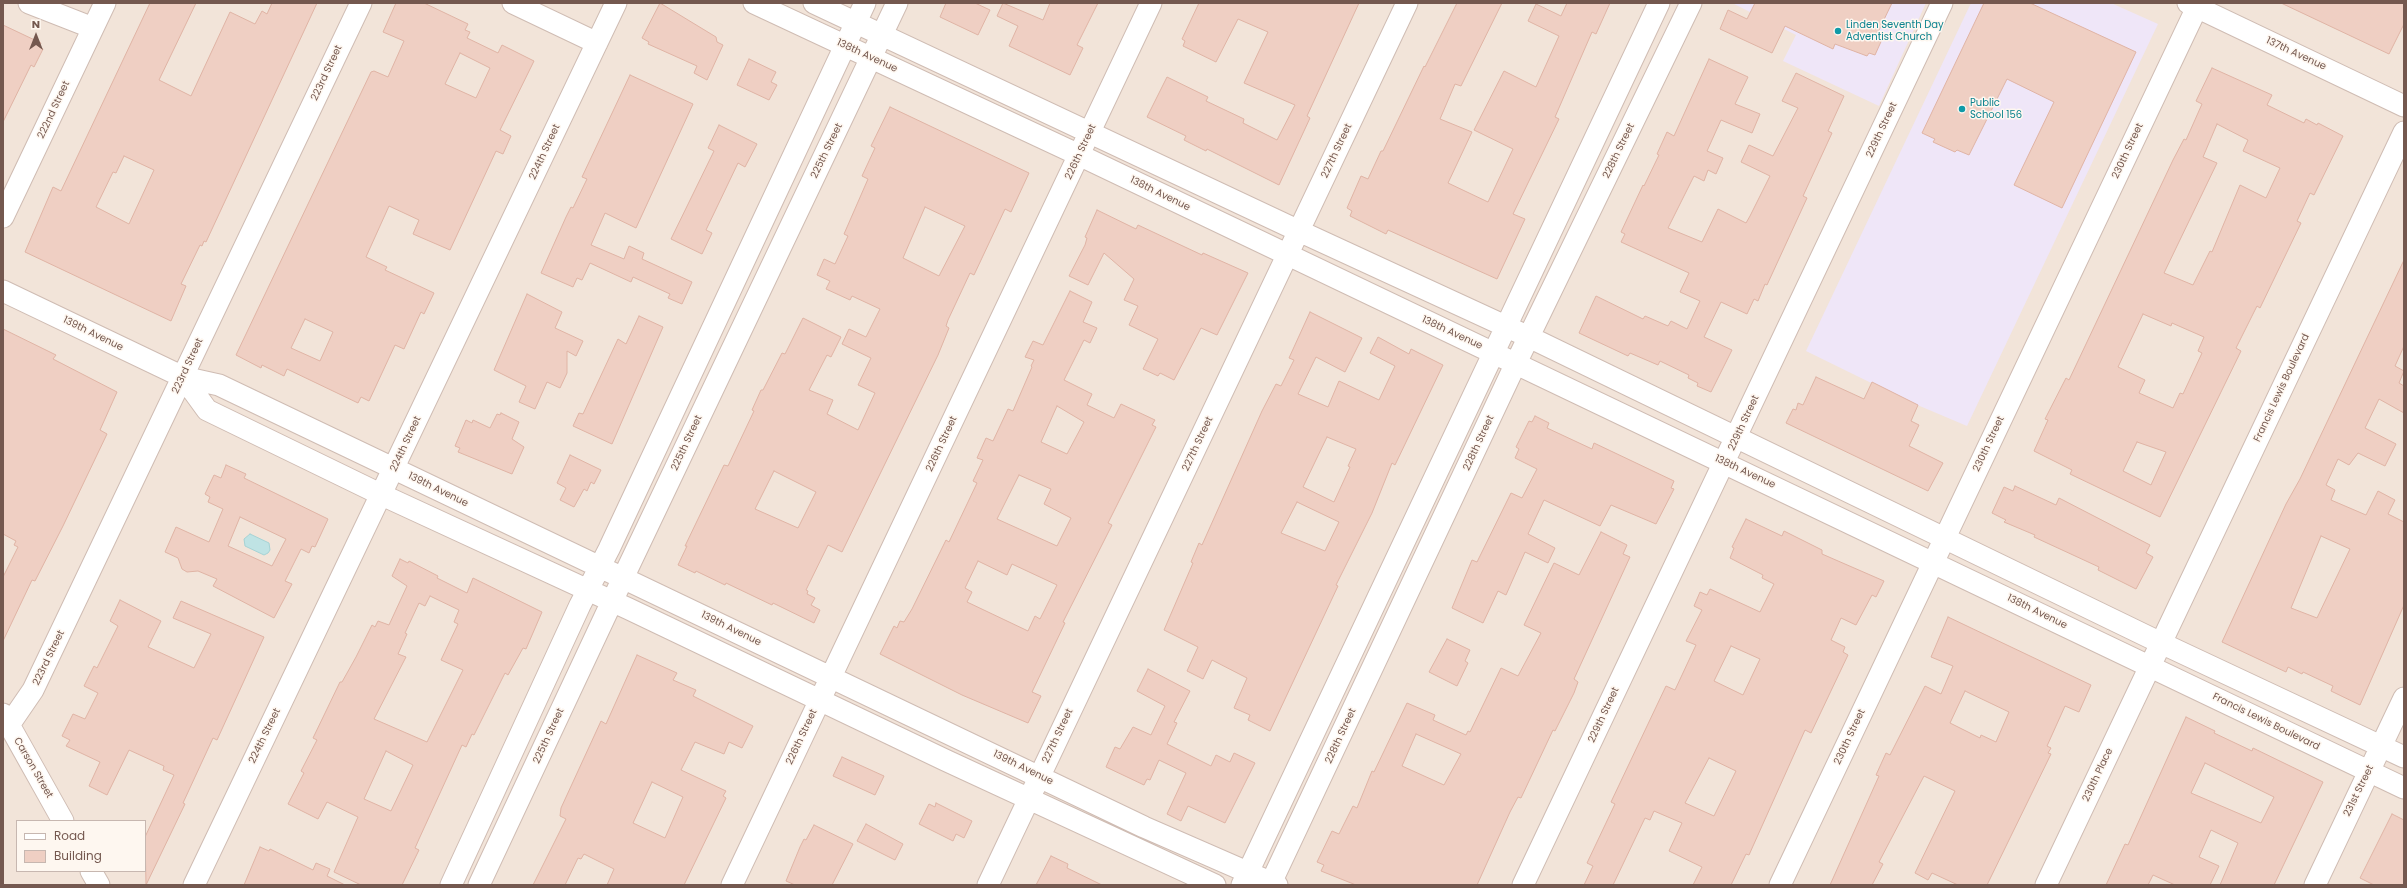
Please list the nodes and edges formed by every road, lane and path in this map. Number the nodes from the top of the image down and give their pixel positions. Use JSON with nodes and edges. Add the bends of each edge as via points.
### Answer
{"nodes":[{"id":1,"x":29,"y":3,"type":"edge"},
{"id":2,"x":105,"y":3,"type":"edge"},
{"id":3,"x":361,"y":3,"type":"edge"},
{"id":4,"x":513,"y":3,"type":"edge"},
{"id":5,"x":616,"y":3,"type":"edge"},
{"id":6,"x":754,"y":3,"type":"edge"},
{"id":7,"x":814,"y":3,"type":"edge"},
{"id":8,"x":865,"y":3,"type":"edge"},
{"id":9,"x":897,"y":3,"type":"edge"},
{"id":10,"x":1151,"y":3,"type":"edge"},
{"id":11,"x":1407,"y":3,"type":"edge"},
{"id":12,"x":1659,"y":3,"type":"edge"},
{"id":13,"x":1691,"y":3,"type":"edge"},
{"id":14,"x":1942,"y":3,"type":"edge"},
{"id":15,"x":2195,"y":4,"type":"edge"},
{"id":16,"x":856,"y":22,"type":"junction"},
{"id":17,"x":93,"y":28,"type":"junction"},
{"id":18,"x":882,"y":34,"type":"junction"},
{"id":19,"x":597,"y":42,"type":"junction"},
{"id":20,"x":845,"y":45,"type":"junction"},
{"id":21,"x":872,"y":58,"type":"junction"},
{"id":22,"x":2404,"y":106,"type":"edge"},
{"id":23,"x":1090,"y":132,"type":"junction"},
{"id":24,"x":2404,"y":132,"type":"edge"},
{"id":25,"x":1588,"y":151,"type":"junction"},
{"id":26,"x":1079,"y":155,"type":"junction"},
{"id":27,"x":1612,"y":165,"type":"junction"},
{"id":28,"x":3,"y":217,"type":"edge"},
{"id":29,"x":1299,"y":231,"type":"junction"},
{"id":30,"x":1288,"y":255,"type":"junction"},
{"id":31,"x":3,"y":291,"type":"edge"},
{"id":32,"x":1504,"y":326,"type":"junction"},
{"id":33,"x":1529,"y":337,"type":"junction"},
{"id":34,"x":1492,"y":352,"type":"junction"},
{"id":35,"x":1516,"y":363,"type":"junction"},
{"id":36,"x":183,"y":377,"type":"junction"},
{"id":37,"x":1736,"y":439,"type":"junction"},
{"id":38,"x":1725,"y":463,"type":"junction"},
{"id":39,"x":394,"y":468,"type":"junction"},
{"id":40,"x":382,"y":495,"type":"junction"},
{"id":41,"x":1944,"y":539,"type":"junction"},
{"id":42,"x":1933,"y":562,"type":"junction"},
{"id":43,"x":600,"y":567,"type":"junction"},
{"id":44,"x":623,"y":578,"type":"junction"},
{"id":45,"x":588,"y":590,"type":"junction"},
{"id":46,"x":612,"y":601,"type":"junction"},
{"id":47,"x":2160,"y":643,"type":"junction"},
{"id":48,"x":2150,"y":666,"type":"junction"},
{"id":49,"x":831,"y":677,"type":"junction"},
{"id":50,"x":2404,"y":698,"type":"edge"},
{"id":51,"x":820,"y":700,"type":"junction"},
{"id":52,"x":6,"y":720,"type":"edge"},
{"id":53,"x":2381,"y":746,"type":"junction"},
{"id":54,"x":2404,"y":757,"type":"edge"},
{"id":55,"x":2369,"y":772,"type":"junction"},
{"id":56,"x":1039,"y":776,"type":"junction"},
{"id":57,"x":2404,"y":788,"type":"edge"},
{"id":58,"x":1029,"y":799,"type":"junction"},
{"id":59,"x":62,"y":820,"type":"edge"},
{"id":60,"x":92,"y":872,"type":"edge"},
{"id":61,"x":1245,"y":878,"type":"edge"},
{"id":62,"x":1273,"y":884,"type":"edge"},
{"id":63,"x":99,"y":885,"type":"edge"},
{"id":64,"x":194,"y":885,"type":"edge"},
{"id":65,"x":451,"y":885,"type":"edge"},
{"id":66,"x":480,"y":885,"type":"edge"},
{"id":67,"x":732,"y":885,"type":"edge"},
{"id":68,"x":988,"y":885,"type":"edge"},
{"id":69,"x":1215,"y":885,"type":"edge"},
{"id":70,"x":1523,"y":885,"type":"edge"},
{"id":71,"x":1780,"y":885,"type":"edge"},
{"id":72,"x":2046,"y":885,"type":"edge"},
{"id":73,"x":2315,"y":885,"type":"edge"}],
"edges":[{"from":1,"to":17,"type":"street"},
{"from":2,"to":17,"type":"street","name":"222nd Street"},
{"from":3,"to":36,"type":"street","name":"223rd Street"},
{"from":4,"to":19,"type":"street"},
{"from":5,"to":19,"type":"street","name":"224th Street"},
{"from":6,"to":20,"type":"street","name":"138th Avenue"},
{"from":7,"to":16,"type":"street"},
{"from":8,"to":16,"type":"street"},
{"from":9,"to":18,"type":"street","name":"225th Street"},
{"from":10,"to":23,"type":"street","name":"226th Street"},
{"from":11,"to":29,"type":"street","name":"227th Street"},
{"from":12,"to":25,"type":"street"},
{"from":13,"to":27,"type":"street","name":"228th Street"},
{"from":14,"to":37,"type":"street","name":"229th Street"},
{"from":15,"to":22,"type":"street","name":"137th Avenue"},
{"from":15,"to":41,"type":"street","name":"230th Street"},
{"from":16,"to":18,"type":"street"},
{"from":16,"to":20,"type":"street"},
{"from":17,"to":28,"type":"street","name":"222nd Street"},
{"from":18,"to":21,"type":"street","name":"225th Street"},
{"from":18,"to":23,"type":"street"},
{"from":19,"to":39,"type":"street","name":"224th Street"},
{"from":20,"to":21,"type":"street","name":"138th Avenue"},
{"from":20,"to":43,"type":"street"},
{"from":21,"to":26,"type":"street","name":"138th Avenue"},
{"from":21,"to":44,"type":"street","name":"225th Street"},
{"from":23,"to":26,"type":"street","name":"226th Street"},
{"from":23,"to":29,"type":"street"},
{"from":24,"to":47,"type":"street","name":"Francis Lewis Boulevard"},
{"from":25,"to":27,"type":"street"},
{"from":25,"to":32,"type":"street"},
{"from":26,"to":30,"type":"street","name":"138th Avenue"},
{"from":26,"to":49,"type":"street","name":"226th Street"},
{"from":27,"to":33,"type":"street","name":"228th Street"},
{"from":29,"to":30,"type":"street","name":"227th Street"},
{"from":29,"to":32,"type":"street"},
{"from":30,"to":34,"type":"street","name":"138th Avenue"},
{"from":30,"to":56,"type":"street","name":"227th Street"},
{"from":31,"to":36,"type":"street","name":"139th Avenue"},
{"from":32,"to":33,"type":"street"},
{"from":32,"to":34,"type":"street"},
{"from":33,"to":35,"type":"street","name":"228th Street"},
{"from":33,"to":37,"type":"street"},
{"from":34,"to":35,"type":"street","name":"138th Avenue"},
{"from":34,"to":61,"type":"street"},
{"from":35,"to":38,"type":"street","name":"138th Avenue"},
{"from":35,"to":62,"type":"street","name":"228th Street"},
{"from":36,"to":39,"type":"street","name":"139th Avenue","via":[[219,385]]},
{"from":36,"to":40,"type":"street","name":"139th Avenue","via":[[207,410]]},
{"from":36,"to":52,"type":"street","name":"223rd Street","via":[[33,690]]},
{"from":37,"to":38,"type":"street","name":"229th Street"},
{"from":37,"to":41,"type":"street"},
{"from":38,"to":42,"type":"street","name":"138th Avenue"},
{"from":38,"to":70,"type":"street","name":"229th Street"},
{"from":39,"to":40,"type":"street","name":"224th Street"},
{"from":39,"to":43,"type":"street","name":"139th Avenue"},
{"from":40,"to":45,"type":"street","name":"139th Avenue"},
{"from":40,"to":64,"type":"street","name":"224th Street"},
{"from":41,"to":42,"type":"street","name":"230th Street"},
{"from":41,"to":47,"type":"street"},
{"from":42,"to":48,"type":"street","name":"138th Avenue"},
{"from":42,"to":71,"type":"street","name":"230th Street"},
{"from":43,"to":44,"type":"street","name":"139th Avenue"},
{"from":43,"to":45,"type":"street"},
{"from":44,"to":46,"type":"street","name":"225th Street"},
{"from":44,"to":49,"type":"street","name":"139th Avenue"},
{"from":45,"to":46,"type":"street","name":"139th Avenue"},
{"from":45,"to":65,"type":"street"},
{"from":46,"to":51,"type":"street","name":"139th Avenue"},
{"from":46,"to":66,"type":"street","name":"225th Street"},
{"from":47,"to":48,"type":"street","name":"Francis Lewis Boulevard"},
{"from":47,"to":53,"type":"street"},
{"from":48,"to":55,"type":"street","name":"Francis Lewis Boulevard"},
{"from":48,"to":72,"type":"street","name":"230th Place"},
{"from":49,"to":51,"type":"street","name":"226th Street"},
{"from":49,"to":56,"type":"street","name":"139th Avenue"},
{"from":50,"to":53,"type":"street","name":"231st Street"},
{"from":51,"to":58,"type":"street","name":"139th Avenue"},
{"from":51,"to":67,"type":"street","name":"226th Street"},
{"from":52,"to":59,"type":"street","name":"Carson Street"},
{"from":53,"to":54,"type":"street"},
{"from":53,"to":55,"type":"street","name":"231st Street"},
{"from":55,"to":57,"type":"street","name":"Francis Lewis Boulevard"},
{"from":55,"to":73,"type":"street","name":"231st Street"},
{"from":56,"to":58,"type":"street","name":"227th Street"},
{"from":56,"to":61,"type":"street","name":"139th Avenue"},
{"from":58,"to":68,"type":"street","name":"227th Street"},
{"from":58,"to":69,"type":"street","name":"139th Avenue"},
{"from":60,"to":63,"type":"street"},
{"from":61,"to":62,"type":"street","name":"139th Avenue"}]}
